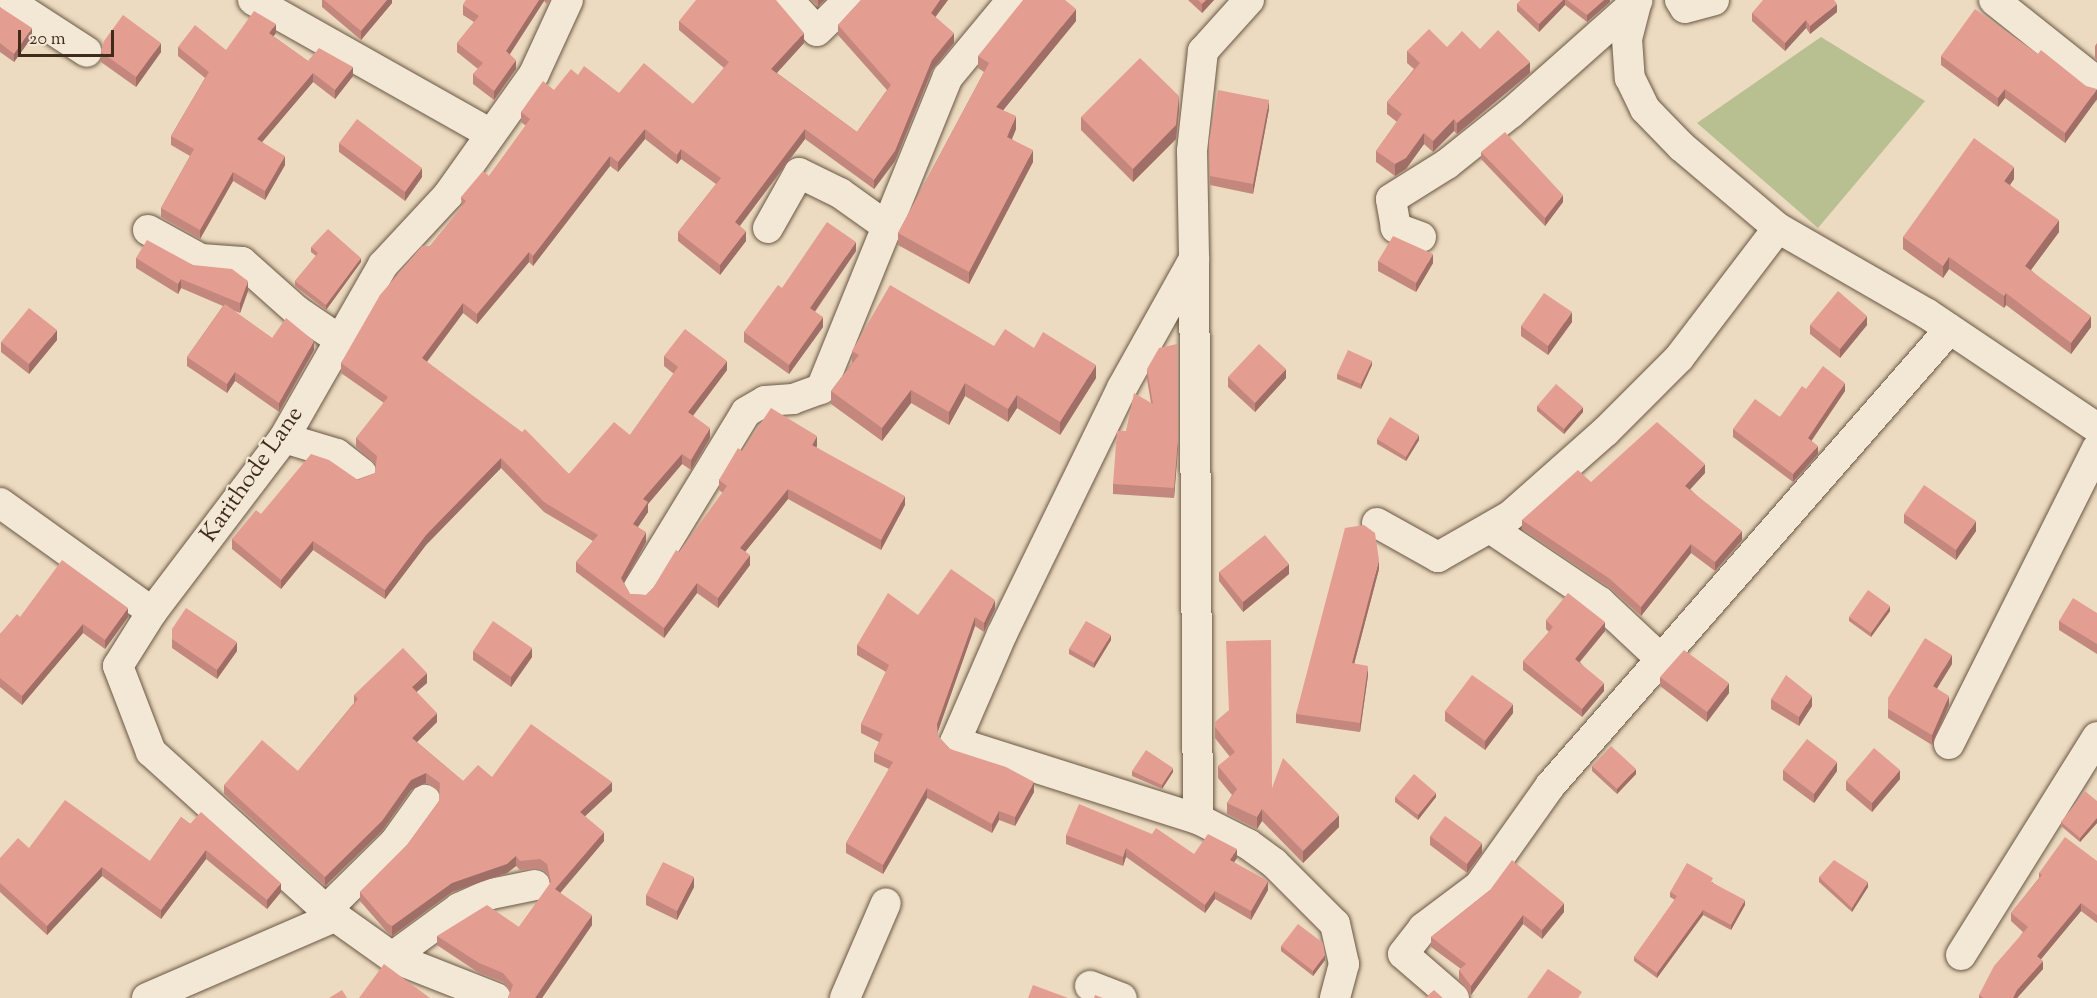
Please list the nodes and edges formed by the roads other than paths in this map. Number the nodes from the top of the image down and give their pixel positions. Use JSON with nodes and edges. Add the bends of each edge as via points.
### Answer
{"nodes":[{"id":1,"x":7,"y":0,"type":"edge"},
{"id":2,"x":253,"y":0,"type":"edge"},
{"id":3,"x":568,"y":0,"type":"edge"},
{"id":4,"x":788,"y":0,"type":"edge"},
{"id":5,"x":849,"y":0,"type":"edge"},
{"id":6,"x":1012,"y":0,"type":"edge"},
{"id":7,"x":1249,"y":0,"type":"edge"},
{"id":8,"x":1680,"y":0,"type":"edge"},
{"id":9,"x":1714,"y":0,"type":"edge"},
{"id":10,"x":1994,"y":0,"type":"edge"},
{"id":11,"x":1637,"y":1,"type":"edge"},
{"id":12,"x":87,"y":52,"type":"dead end"},
{"id":13,"x":2097,"y":82,"type":"edge"},
{"id":14,"x":491,"y":134,"type":"junction"},
{"id":15,"x":768,"y":228,"type":"dead end"},
{"id":16,"x":889,"y":228,"type":"junction"},
{"id":17,"x":1778,"y":228,"type":"junction"},
{"id":18,"x":148,"y":230,"type":"dead end"},
{"id":19,"x":1421,"y":237,"type":"dead end"},
{"id":20,"x":1194,"y":259,"type":"junction"},
{"id":21,"x":1950,"y":329,"type":"junction"},
{"id":22,"x":340,"y":340,"type":"junction"},
{"id":23,"x":2097,"y":428,"type":"edge"},
{"id":24,"x":284,"y":438,"type":"junction"},
{"id":25,"x":2097,"y":449,"type":"edge"},
{"id":26,"x":361,"y":473,"type":"dead end"},
{"id":27,"x":0,"y":503,"type":"edge"},
{"id":28,"x":1377,"y":523,"type":"dead end"},
{"id":29,"x":1490,"y":528,"type":"junction"},
{"id":30,"x":638,"y":590,"type":"dead end"},
{"id":31,"x":152,"y":612,"type":"junction"},
{"id":32,"x":1661,"y":659,"type":"junction"},
{"id":33,"x":2097,"y":736,"type":"edge"},
{"id":34,"x":1949,"y":744,"type":"dead end"},
{"id":35,"x":425,"y":800,"type":"dead end"},
{"id":36,"x":1198,"y":819,"type":"junction"},
{"id":37,"x":535,"y":885,"type":"dead end"},
{"id":38,"x":886,"y":903,"type":"dead end"},
{"id":39,"x":330,"y":913,"type":"junction"},
{"id":40,"x":1961,"y":955,"type":"dead end"},
{"id":41,"x":392,"y":957,"type":"junction"},
{"id":42,"x":1090,"y":986,"type":"dead end"},
{"id":43,"x":447,"y":988,"type":"edge"},
{"id":44,"x":147,"y":998,"type":"edge"},
{"id":45,"x":496,"y":998,"type":"edge"},
{"id":46,"x":845,"y":998,"type":"edge"},
{"id":47,"x":1122,"y":998,"type":"edge"},
{"id":48,"x":1335,"y":998,"type":"edge"},
{"id":49,"x":1454,"y":998,"type":"edge"}],
"edges":[{"from":1,"to":12,"type":"street"},
{"from":2,"to":14,"type":"street"},
{"from":3,"to":14,"type":"street","name":"Karithode Lane","via":[[534,74]]},
{"from":4,"to":5,"type":"street","via":[[817,31]]},
{"from":6,"to":16,"type":"street","via":[[948,77]]},
{"from":7,"to":20,"type":"street","via":[[1203,51],[1192,151]]},
{"from":8,"to":9,"type":"street","via":[[1685,8]]},
{"from":10,"to":13,"type":"street"},
{"from":11,"to":17,"type":"street","via":[[1627,39],[1629,78],[1645,109],[1682,147]]},
{"from":11,"to":19,"type":"street","via":[[1511,113],[1447,164],[1391,199],[1396,228]]},
{"from":14,"to":22,"type":"street","name":"Karithode Lane","via":[[448,195],[383,265]]},
{"from":15,"to":16,"type":"street","via":[[799,173],[840,193]]},
{"from":16,"to":30,"type":"street","via":[[821,389],[793,399],[765,401],[746,412]]},
{"from":17,"to":21,"type":"street","via":[[1817,247]]},
{"from":17,"to":29,"type":"street","via":[[1679,358],[1605,432],[1510,516]]},
{"from":18,"to":22,"type":"street","via":[[201,259],[242,262],[297,311]]},
{"from":20,"to":36,"type":"street"},
{"from":20,"to":36,"type":"street","via":[[1122,388],[1002,634],[955,742]]},
{"from":21,"to":23,"type":"street"},
{"from":21,"to":32,"type":"street"},
{"from":22,"to":24,"type":"street","name":"Karithode Lane"},
{"from":24,"to":26,"type":"street","via":[[337,454]]},
{"from":24,"to":31,"type":"street","name":"Karithode Lane"},
{"from":25,"to":34,"type":"street"},
{"from":27,"to":31,"type":"street"},
{"from":28,"to":29,"type":"street","via":[[1438,557]]},
{"from":29,"to":32,"type":"street","via":[[1600,602]]},
{"from":31,"to":39,"type":"street","name":"Karithode Lane","via":[[118,666],[151,752]]},
{"from":32,"to":49,"type":"street","via":[[1550,786],[1479,886],[1423,928],[1403,954]]},
{"from":33,"to":40,"type":"street"},
{"from":35,"to":39,"type":"street","via":[[395,842]]},
{"from":36,"to":48,"type":"street","via":[[1274,863],[1335,924],[1344,964]]},
{"from":37,"to":41,"type":"street","via":[[491,894],[459,908]]},
{"from":38,"to":46,"type":"street"},
{"from":39,"to":41,"type":"street"},
{"from":39,"to":44,"type":"street"},
{"from":41,"to":43,"type":"street"},
{"from":42,"to":47,"type":"street"},
{"from":43,"to":45,"type":"street"}]}
